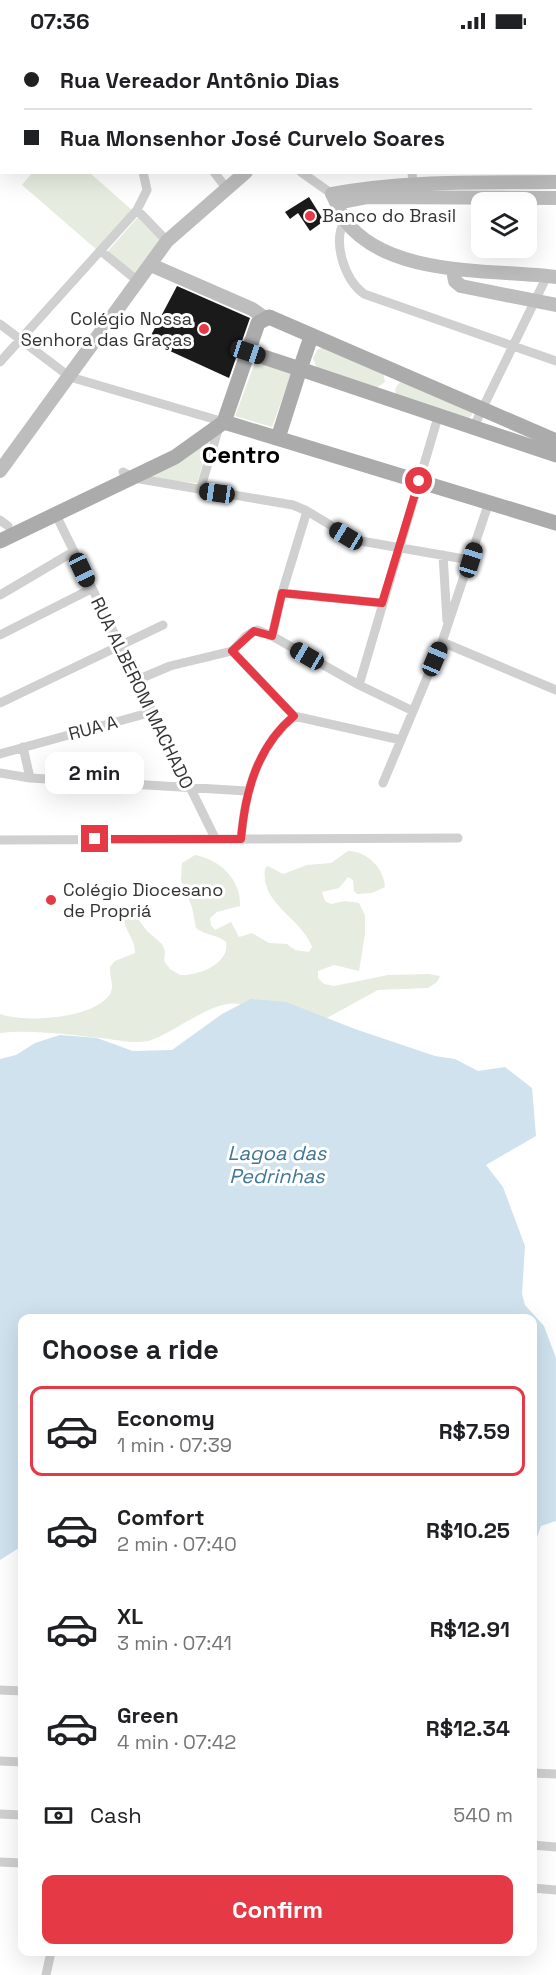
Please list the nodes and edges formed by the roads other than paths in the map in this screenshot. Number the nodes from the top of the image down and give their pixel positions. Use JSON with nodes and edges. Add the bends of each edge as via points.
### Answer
{"nodes":[{"id":1,"x":143,"y":174,"type":"edge"},
{"id":2,"x":216,"y":174,"type":"edge"},
{"id":3,"x":244,"y":174,"type":"edge"},
{"id":4,"x":304,"y":174,"type":"edge"},
{"id":5,"x":412,"y":178,"type":"edge"},
{"id":6,"x":556,"y":182,"type":"edge"},
{"id":7,"x":227,"y":189,"type":"junction"},
{"id":8,"x":367,"y":192,"type":"junction"},
{"id":9,"x":556,"y":198,"type":"edge"},
{"id":10,"x":335,"y":199,"type":"junction"},
{"id":11,"x":137,"y":210,"type":"junction"},
{"id":12,"x":345,"y":220,"type":"junction"},
{"id":13,"x":167,"y":241,"type":"junction"},
{"id":14,"x":101,"y":251,"type":"junction"},
{"id":15,"x":151,"y":265,"type":"junction"},
{"id":16,"x":453,"y":270,"type":"junction"},
{"id":17,"x":552,"y":276,"type":"edge"},
{"id":18,"x":139,"y":282,"type":"junction"},
{"id":19,"x":534,"y":302,"type":"junction"},
{"id":20,"x":556,"y":305,"type":"edge"},
{"id":21,"x":265,"y":318,"type":"junction"},
{"id":22,"x":0,"y":324,"type":"edge"},
{"id":23,"x":311,"y":337,"type":"junction"},
{"id":24,"x":20,"y":340,"type":"junction"},
{"id":25,"x":512,"y":345,"type":"junction"},
{"id":26,"x":248,"y":352,"type":"junction"},
{"id":27,"x":556,"y":361,"type":"edge"},
{"id":28,"x":0,"y":362,"type":"edge"},
{"id":29,"x":300,"y":369,"type":"junction"},
{"id":30,"x":394,"y":372,"type":"junction"},
{"id":31,"x":70,"y":376,"type":"junction"},
{"id":32,"x":384,"y":398,"type":"junction"},
{"id":33,"x":482,"y":410,"type":"junction"},
{"id":34,"x":438,"y":417,"type":"junction"},
{"id":35,"x":222,"y":423,"type":"junction"},
{"id":36,"x":473,"y":428,"type":"junction"},
{"id":37,"x":278,"y":438,"type":"junction"},
{"id":38,"x":556,"y":441,"type":"edge"},
{"id":39,"x":556,"y":455,"type":"edge"},
{"id":40,"x":0,"y":471,"type":"edge"},
{"id":41,"x":128,"y":475,"type":"junction"},
{"id":42,"x":419,"y":481,"type":"junction"},
{"id":43,"x":200,"y":490,"type":"junction"},
{"id":44,"x":489,"y":502,"type":"junction"},
{"id":45,"x":308,"y":511,"type":"junction"},
{"id":46,"x":56,"y":515,"type":"junction"},
{"id":47,"x":556,"y":523,"type":"edge"},
{"id":48,"x":6,"y":527,"type":"edge"},
{"id":49,"x":0,"y":541,"type":"edge"},
{"id":50,"x":398,"y":549,"type":"junction"},
{"id":51,"x":73,"y":552,"type":"junction"},
{"id":52,"x":443,"y":555,"type":"junction"},
{"id":53,"x":471,"y":560,"type":"junction"},
{"id":54,"x":91,"y":589,"type":"junction"},
{"id":55,"x":282,"y":593,"type":"junction"},
{"id":56,"x":0,"y":595,"type":"edge"},
{"id":57,"x":382,"y":603,"type":"junction"},
{"id":58,"x":163,"y":625,"type":"dead end"},
{"id":59,"x":447,"y":627,"type":"junction"},
{"id":60,"x":0,"y":635,"type":"edge"},
{"id":61,"x":272,"y":636,"type":"junction"},
{"id":62,"x":442,"y":642,"type":"junction"},
{"id":63,"x":120,"y":646,"type":"junction"},
{"id":64,"x":232,"y":651,"type":"junction"},
{"id":65,"x":137,"y":680,"type":"junction"},
{"id":66,"x":359,"y":685,"type":"junction"},
{"id":67,"x":556,"y":690,"type":"edge"},
{"id":68,"x":0,"y":703,"type":"edge"},
{"id":69,"x":413,"y":711,"type":"junction"},
{"id":70,"x":152,"y":712,"type":"junction"},
{"id":71,"x":294,"y":716,"type":"junction"},
{"id":72,"x":401,"y":740,"type":"junction"},
{"id":73,"x":22,"y":747,"type":"junction"},
{"id":74,"x":0,"y":754,"type":"edge"},
{"id":75,"x":0,"y":773,"type":"edge"},
{"id":76,"x":30,"y":778,"type":"junction"},
{"id":77,"x":383,"y":783,"type":"dead end"},
{"id":78,"x":188,"y":787,"type":"junction"},
{"id":79,"x":247,"y":791,"type":"junction"},
{"id":80,"x":214,"y":838,"type":"junction"},
{"id":81,"x":458,"y":838,"type":"dead end"},
{"id":82,"x":241,"y":839,"type":"junction"},
{"id":83,"x":0,"y":840,"type":"edge"},
{"id":84,"x":0,"y":1690,"type":"edge"},
{"id":85,"x":18,"y":1691,"type":"edge"},
{"id":86,"x":0,"y":1761,"type":"edge"},
{"id":87,"x":18,"y":1762,"type":"edge"},
{"id":88,"x":537,"y":1773,"type":"edge"},
{"id":89,"x":556,"y":1774,"type":"edge"},
{"id":90,"x":0,"y":1814,"type":"edge"},
{"id":91,"x":18,"y":1815,"type":"edge"},
{"id":92,"x":537,"y":1845,"type":"edge"},
{"id":93,"x":556,"y":1847,"type":"edge"},
{"id":94,"x":0,"y":1862,"type":"edge"},
{"id":95,"x":18,"y":1863,"type":"edge"},
{"id":96,"x":537,"y":1888,"type":"edge"},
{"id":97,"x":556,"y":1890,"type":"edge"},
{"id":98,"x":50,"y":1956,"type":"edge"},
{"id":99,"x":46,"y":1975,"type":"edge"}],
"edges":[{"from":1,"to":11,"type":"street","via":[[147,190]]},
{"from":2,"to":7,"type":"street"},
{"from":3,"to":7,"type":"street"},
{"from":4,"to":10,"type":"street"},
{"from":5,"to":6,"type":"street"},
{"from":5,"to":8,"type":"street"},
{"from":7,"to":13,"type":"street"},
{"from":8,"to":9,"type":"street"},
{"from":8,"to":10,"type":"street"},
{"from":10,"to":12,"type":"street"},
{"from":11,"to":13,"type":"street"},
{"from":11,"to":14,"type":"street"},
{"from":12,"to":16,"type":"street","via":[[382,250]]},
{"from":12,"to":25,"type":"street","via":[[340,228],[339,246],[345,266],[361,292]]},
{"from":13,"to":15,"type":"street"},
{"from":14,"to":18,"type":"street"},
{"from":14,"to":24,"type":"street"},
{"from":15,"to":18,"type":"street"},
{"from":15,"to":21,"type":"street"},
{"from":16,"to":17,"type":"street"},
{"from":16,"to":19,"type":"street","via":[[455,281],[461,286]]},
{"from":17,"to":19,"type":"street"},
{"from":18,"to":31,"type":"street"},
{"from":19,"to":20,"type":"street"},
{"from":19,"to":25,"type":"street"},
{"from":21,"to":23,"type":"main road","via":[[274,317]]},
{"from":21,"to":26,"type":"main road","via":[[258,323]]},
{"from":22,"to":24,"type":"street"},
{"from":23,"to":29,"type":"main road"},
{"from":23,"to":30,"type":"main road"},
{"from":24,"to":28,"type":"street"},
{"from":24,"to":31,"type":"street"},
{"from":25,"to":27,"type":"street"},
{"from":25,"to":33,"type":"street"},
{"from":26,"to":29,"type":"main road"},
{"from":26,"to":35,"type":"main road"},
{"from":29,"to":32,"type":"main road"},
{"from":29,"to":37,"type":"main road"},
{"from":30,"to":32,"type":"main road"},
{"from":30,"to":33,"type":"main road"},
{"from":31,"to":35,"type":"street"},
{"from":31,"to":40,"type":"street"},
{"from":32,"to":34,"type":"main road"},
{"from":33,"to":36,"type":"street"},
{"from":33,"to":38,"type":"main road"},
{"from":34,"to":36,"type":"main road"},
{"from":34,"to":42,"type":"street"},
{"from":35,"to":37,"type":"main road"},
{"from":35,"to":41,"type":"main road","via":[[183,452]]},
{"from":35,"to":43,"type":"street"},
{"from":36,"to":39,"type":"main road"},
{"from":37,"to":42,"type":"main road"},
{"from":41,"to":43,"type":"street"},
{"from":41,"to":46,"type":"main road"},
{"from":41,"to":48,"type":"main road"},
{"from":42,"to":44,"type":"main road"},
{"from":42,"to":50,"type":"street"},
{"from":43,"to":45,"type":"street","via":[[279,502]]},
{"from":44,"to":47,"type":"main road"},
{"from":44,"to":53,"type":"street"},
{"from":45,"to":50,"type":"street","via":[[355,540]]},
{"from":45,"to":55,"type":"street"},
{"from":46,"to":48,"type":"main road"},
{"from":46,"to":51,"type":"street","name":"RUA ALBEROM MACHADO"},
{"from":48,"to":49,"type":"main road"},
{"from":50,"to":52,"type":"street"},
{"from":50,"to":57,"type":"street"},
{"from":51,"to":54,"type":"street","name":"RUA ALBEROM MACHADO"},
{"from":51,"to":56,"type":"street"},
{"from":52,"to":53,"type":"street"},
{"from":52,"to":59,"type":"street"},
{"from":53,"to":59,"type":"street"},
{"from":54,"to":60,"type":"street"},
{"from":54,"to":63,"type":"street","name":"RUA ALBEROM MACHADO"},
{"from":55,"to":57,"type":"street"},
{"from":55,"to":61,"type":"street"},
{"from":57,"to":66,"type":"street"},
{"from":58,"to":63,"type":"street"},
{"from":59,"to":62,"type":"street"},
{"from":61,"to":64,"type":"street","via":[[254,631]]},
{"from":61,"to":66,"type":"street"},
{"from":62,"to":67,"type":"street"},
{"from":62,"to":69,"type":"street"},
{"from":63,"to":65,"type":"street","name":"RUA ALBEROM MACHADO"},
{"from":63,"to":68,"type":"street"},
{"from":64,"to":65,"type":"street","via":[[170,666]]},
{"from":64,"to":71,"type":"street"},
{"from":65,"to":70,"type":"street","name":"RUA ALBEROM MACHADO"},
{"from":66,"to":69,"type":"street"},
{"from":69,"to":72,"type":"street"},
{"from":70,"to":73,"type":"street","name":"RUA A"},
{"from":70,"to":78,"type":"street","name":"RUA ALBEROM MACHADO"},
{"from":71,"to":72,"type":"street"},
{"from":71,"to":79,"type":"street","via":[[267,747]]},
{"from":72,"to":77,"type":"street"},
{"from":73,"to":74,"type":"street","name":"RUA A"},
{"from":73,"to":76,"type":"street"},
{"from":75,"to":76,"type":"street"},
{"from":76,"to":78,"type":"street"},
{"from":78,"to":79,"type":"street"},
{"from":78,"to":80,"type":"street","name":"RUA ALBEROM MACHADO"},
{"from":79,"to":82,"type":"street"},
{"from":80,"to":82,"type":"street"},
{"from":80,"to":83,"type":"street"},
{"from":81,"to":82,"type":"street"},
{"from":84,"to":85,"type":"street"},
{"from":86,"to":87,"type":"street"},
{"from":88,"to":89,"type":"street"},
{"from":90,"to":91,"type":"street"},
{"from":92,"to":93,"type":"street"},
{"from":94,"to":95,"type":"street"},
{"from":96,"to":97,"type":"street"},
{"from":98,"to":99,"type":"street"}]}
